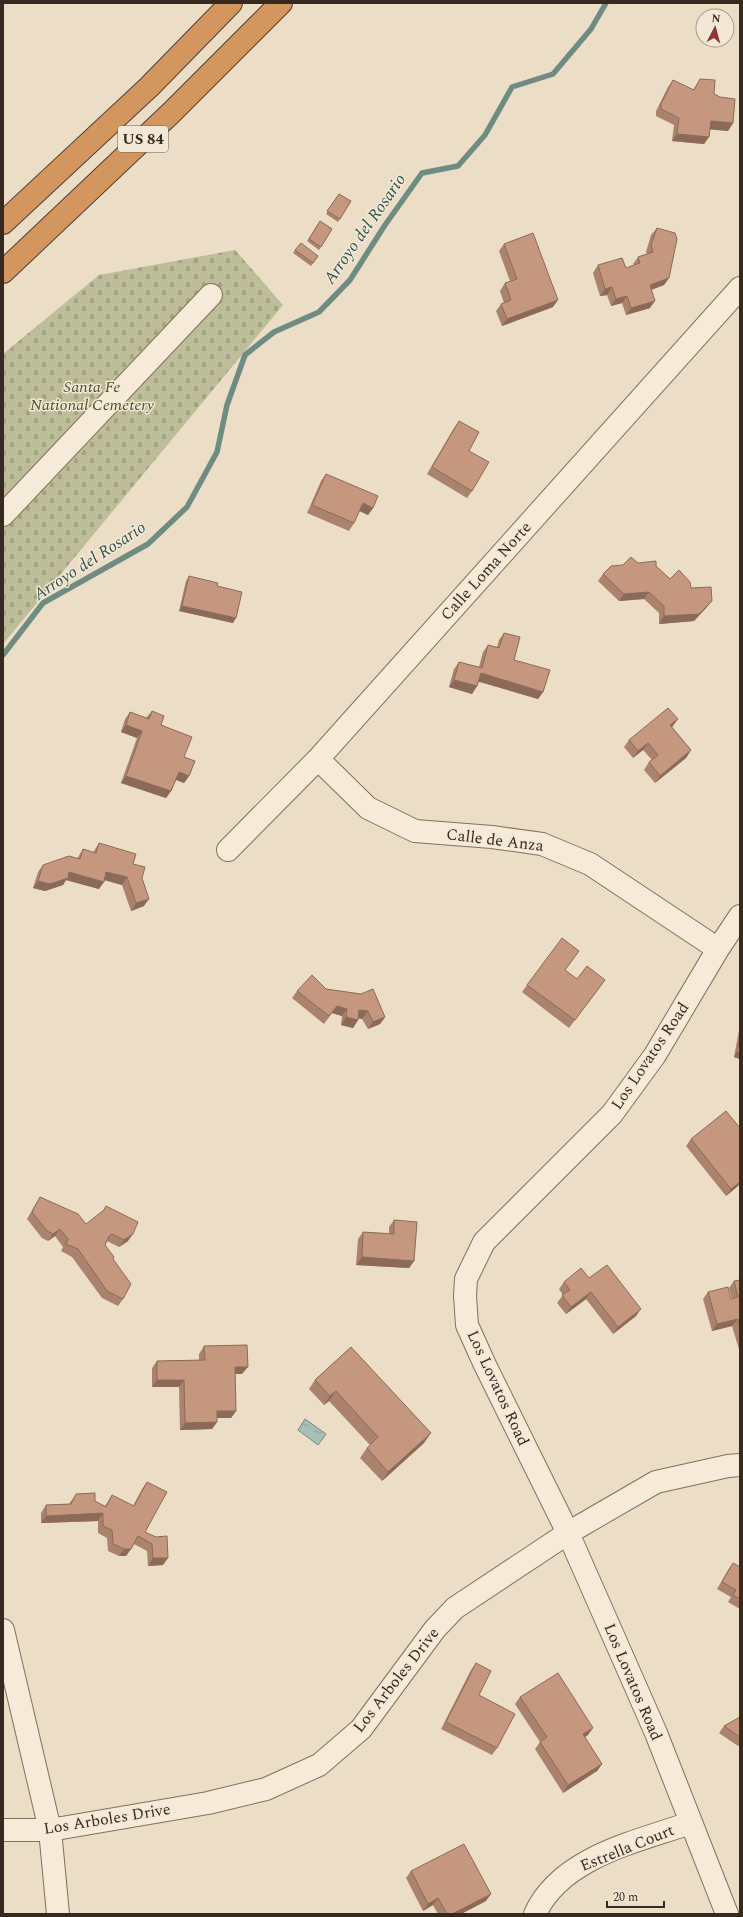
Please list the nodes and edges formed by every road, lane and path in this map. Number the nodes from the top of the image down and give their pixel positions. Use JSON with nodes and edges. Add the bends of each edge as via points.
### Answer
{"nodes":[{"id":1,"x":231,"y":3,"type":"edge"},
{"id":2,"x":281,"y":3,"type":"edge"},
{"id":3,"x":3,"y":224,"type":"edge"},
{"id":4,"x":3,"y":272,"type":"edge"},
{"id":5,"x":740,"y":288,"type":"edge"},
{"id":6,"x":211,"y":295,"type":"dead end"},
{"id":7,"x":3,"y":515,"type":"edge"},
{"id":8,"x":318,"y":759,"type":"junction"},
{"id":9,"x":228,"y":850,"type":"dead end"},
{"id":10,"x":740,"y":916,"type":"edge"},
{"id":11,"x":718,"y":949,"type":"junction"},
{"id":12,"x":740,"y":1465,"type":"edge"},
{"id":13,"x":568,"y":1533,"type":"junction"},
{"id":14,"x":3,"y":1630,"type":"edge"},
{"id":15,"x":690,"y":1823,"type":"junction"},
{"id":16,"x":3,"y":1830,"type":"edge"},
{"id":17,"x":50,"y":1830,"type":"junction"},
{"id":18,"x":58,"y":1914,"type":"edge"},
{"id":19,"x":535,"y":1914,"type":"edge"},
{"id":20,"x":727,"y":1914,"type":"edge"}],
"edges":[{"from":1,"to":3,"type":"highway","number":"US 84","via":[[149,87]]},
{"from":2,"to":4,"type":"highway","number":"US 84","via":[[172,112]]},
{"from":5,"to":8,"type":"street","name":"Calle Loma Norte"},
{"from":6,"to":7,"type":"street"},
{"from":8,"to":9,"type":"street","name":"Calle Loma Norte"},
{"from":8,"to":11,"type":"street","name":"Calle de Anza","via":[[368,808],[415,831],[542,844],[590,864]]},
{"from":10,"to":11,"type":"street","name":"Los Lovatos Road"},
{"from":11,"to":13,"type":"street","name":"Los Lovatos Road","via":[[655,1055],[612,1114],[484,1242],[466,1279],[467,1325]]},
{"from":12,"to":13,"type":"street","name":"Los Arboles Drive","via":[[656,1482]]},
{"from":13,"to":15,"type":"street","name":"Los Lovatos Road","via":[[656,1733]]},
{"from":13,"to":17,"type":"street","name":"Los Arboles Drive","via":[[455,1608],[435,1629],[361,1728],[319,1766],[266,1789],[208,1803]]},
{"from":14,"to":17,"type":"street"},
{"from":15,"to":19,"type":"street","name":"Estrella Court","via":[[584,1863],[551,1889]]},
{"from":15,"to":20,"type":"street","name":"Los Lovatos Road"},
{"from":16,"to":17,"type":"street","name":"Los Arboles Drive"},
{"from":17,"to":18,"type":"street"}]}
